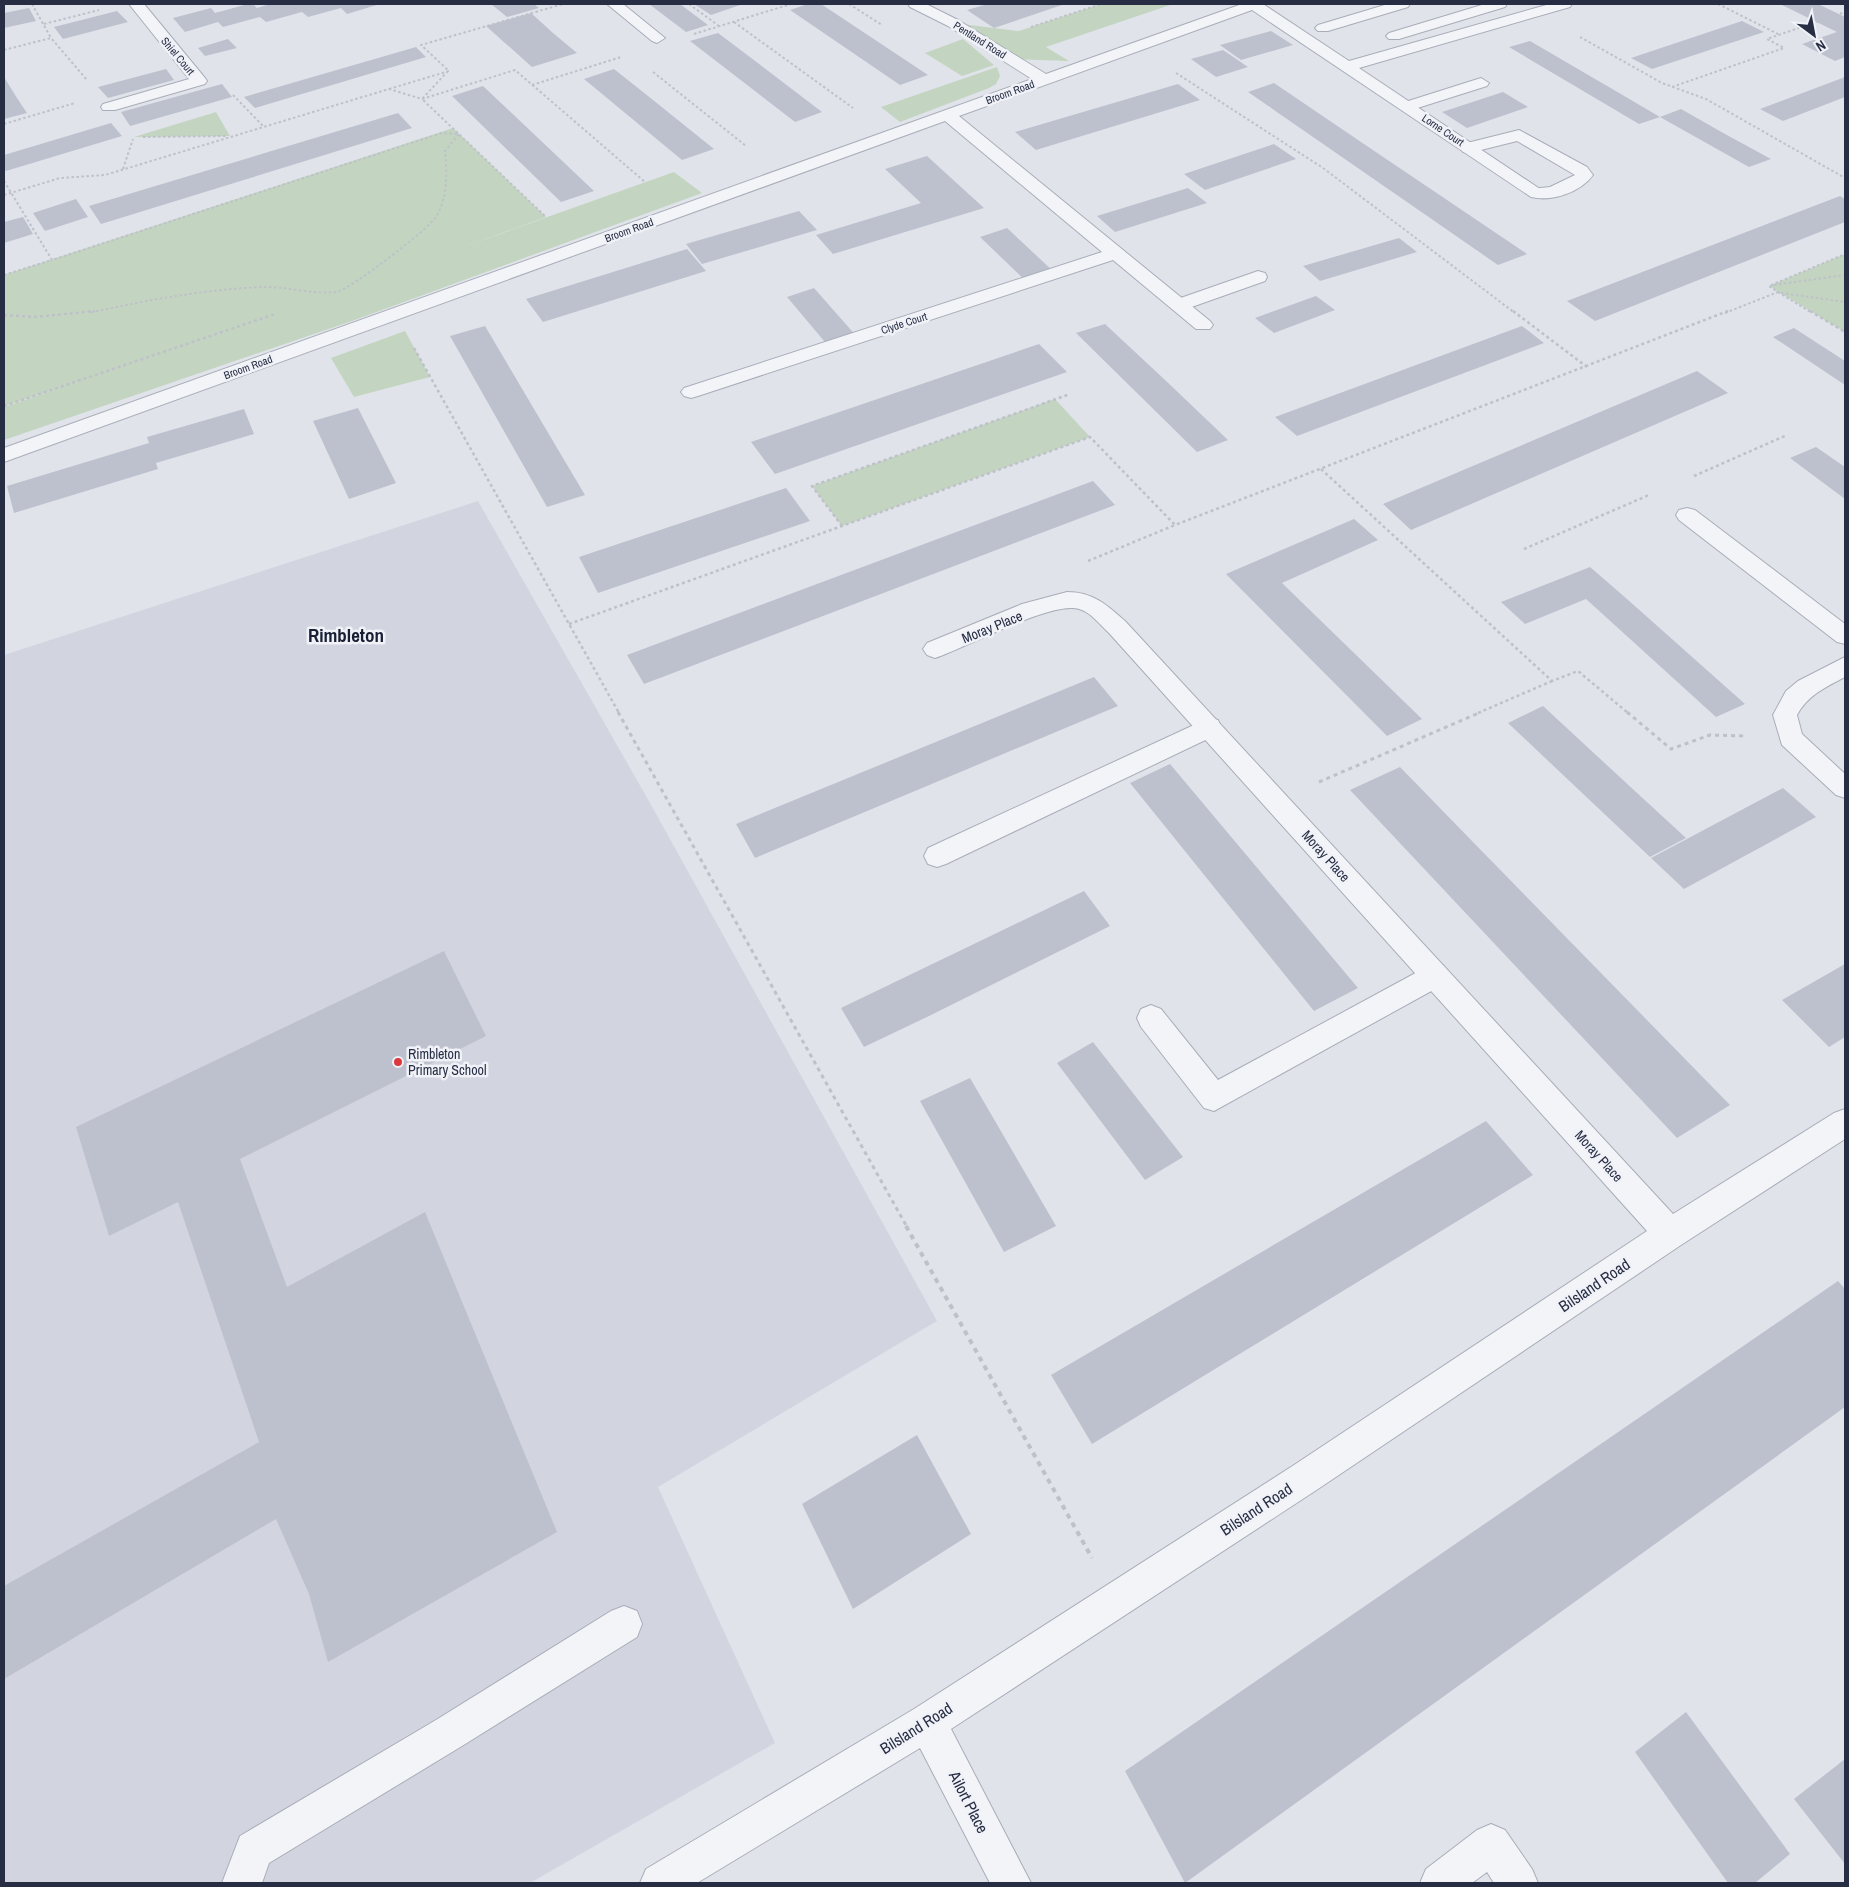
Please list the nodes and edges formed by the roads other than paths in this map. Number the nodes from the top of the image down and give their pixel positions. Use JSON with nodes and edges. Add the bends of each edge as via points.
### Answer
{"nodes":[{"id":1,"x":136,"y":4,"type":"edge"},
{"id":2,"x":614,"y":4,"type":"edge"},
{"id":3,"x":915,"y":4,"type":"edge"},
{"id":4,"x":1254,"y":4,"type":"edge"},
{"id":5,"x":1403,"y":4,"type":"edge"},
{"id":6,"x":1500,"y":4,"type":"edge"},
{"id":7,"x":1565,"y":4,"type":"edge"},
{"id":8,"x":1444,"y":8,"type":"dead end"},
{"id":9,"x":1458,"y":16,"type":"junction"},
{"id":10,"x":1323,"y":28,"type":"dead end"},
{"id":11,"x":1394,"y":36,"type":"dead end"},
{"id":12,"x":657,"y":38,"type":"dead end"},
{"id":13,"x":1348,"y":66,"type":"junction"},
{"id":14,"x":1044,"y":80,"type":"junction"},
{"id":15,"x":1482,"y":83,"type":"dead end"},
{"id":16,"x":1408,"y":106,"type":"junction"},
{"id":17,"x":109,"y":107,"type":"dead end"},
{"id":18,"x":947,"y":115,"type":"junction"},
{"id":19,"x":1469,"y":148,"type":"junction"},
{"id":20,"x":1116,"y":253,"type":"junction"},
{"id":21,"x":1258,"y":277,"type":"dead end"},
{"id":22,"x":1179,"y":305,"type":"junction"},
{"id":23,"x":1203,"y":325,"type":"dead end"},
{"id":24,"x":691,"y":392,"type":"dead end"},
{"id":25,"x":4,"y":455,"type":"edge"},
{"id":26,"x":1687,"y":516,"type":"dead end"},
{"id":27,"x":1845,"y":636,"type":"edge"},
{"id":28,"x":935,"y":649,"type":"dead end"},
{"id":29,"x":1845,"y":666,"type":"edge"},
{"id":30,"x":1209,"y":727,"type":"junction"},
{"id":31,"x":1845,"y":788,"type":"edge"},
{"id":32,"x":936,"y":856,"type":"dead end"},
{"id":33,"x":1434,"y":975,"type":"junction"},
{"id":34,"x":1151,"y":1018,"type":"dead end"},
{"id":35,"x":1845,"y":1123,"type":"edge"},
{"id":36,"x":1670,"y":1234,"type":"junction"},
{"id":37,"x":624,"y":1624,"type":"dead end"},
{"id":38,"x":927,"y":1722,"type":"junction"},
{"id":39,"x":242,"y":1883,"type":"edge"},
{"id":40,"x":660,"y":1883,"type":"edge"},
{"id":41,"x":1011,"y":1883,"type":"edge"},
{"id":42,"x":1440,"y":1883,"type":"edge"},
{"id":43,"x":1518,"y":1883,"type":"edge"}],
"edges":[{"from":1,"to":17,"type":"street","name":"Shiel Court","via":[[199,81]]},
{"from":2,"to":12,"type":"street"},
{"from":3,"to":14,"type":"street","name":"Pentland Road","via":[[953,23]]},
{"from":4,"to":13,"type":"street","name":"Lorne Court"},
{"from":4,"to":14,"type":"street","name":"Broom Road"},
{"from":5,"to":10,"type":"street"},
{"from":6,"to":9,"type":"street"},
{"from":7,"to":13,"type":"street"},
{"from":8,"to":9,"type":"street"},
{"from":9,"to":11,"type":"street"},
{"from":13,"to":16,"type":"street","name":"Lorne Court"},
{"from":14,"to":18,"type":"street","name":"Broom Road"},
{"from":15,"to":16,"type":"street"},
{"from":16,"to":19,"type":"street","name":"Lorne Court"},
{"from":18,"to":20,"type":"street"},
{"from":18,"to":25,"type":"street","name":"Broom Road"},
{"from":19,"to":19,"type":"street","name":"Lorne Court","via":[[1519,135],[1584,175],[1580,181],[1546,194],[1537,193]]},
{"from":20,"to":22,"type":"street"},
{"from":20,"to":24,"type":"street","name":"Clyde Court"},
{"from":21,"to":22,"type":"street"},
{"from":22,"to":23,"type":"street"},
{"from":26,"to":27,"type":"street"},
{"from":28,"to":30,"type":"street","name":"Moray Place","via":[[1050,603],[1079,600],[1093,606],[1117,627]]},
{"from":29,"to":31,"type":"street","via":[[1806,687],[1795,697],[1786,715],[1791,738]]},
{"from":30,"to":32,"type":"street"},
{"from":30,"to":33,"type":"street","name":"Moray Place"},
{"from":33,"to":34,"type":"street","via":[[1214,1098]]},
{"from":33,"to":36,"type":"street","name":"Moray Place"},
{"from":35,"to":36,"type":"street","name":"Bilsland Road"},
{"from":36,"to":38,"type":"street","name":"Bilsland Road","via":[[1306,1477]]},
{"from":37,"to":39,"type":"street","via":[[254,1850]]},
{"from":38,"to":40,"type":"street","name":"Bilsland Road"},
{"from":38,"to":41,"type":"street","name":"Ailort Place"},
{"from":42,"to":43,"type":"street","via":[[1491,1844]]}]}
